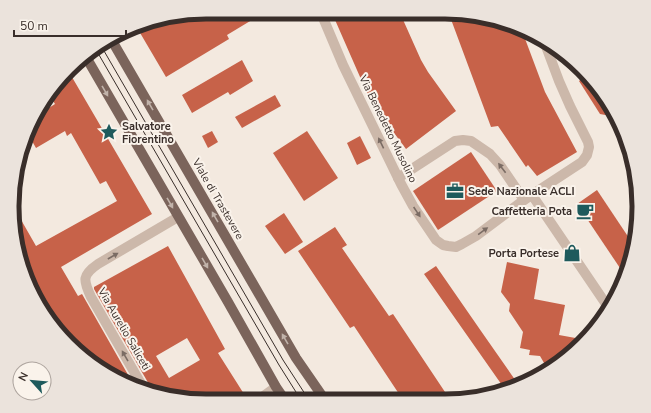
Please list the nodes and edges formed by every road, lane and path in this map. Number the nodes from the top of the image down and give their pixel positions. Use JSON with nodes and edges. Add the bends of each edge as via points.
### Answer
{"nodes":[{"id":1,"x":324,"y":19,"type":"edge"},
{"id":2,"x":114,"y":44,"type":"edge"},
{"id":3,"x":547,"y":50,"type":"edge"},
{"id":4,"x":88,"y":61,"type":"edge"},
{"id":5,"x":398,"y":178,"type":"junction"},
{"id":6,"x":528,"y":198,"type":"junction"},
{"id":7,"x":178,"y":217,"type":"junction"},
{"id":8,"x":605,"y":303,"type":"edge"},
{"id":9,"x":140,"y":382,"type":"edge"},
{"id":10,"x":276,"y":387,"type":"junction"},
{"id":11,"x":266,"y":394,"type":"edge"},
{"id":12,"x":281,"y":394,"type":"edge"},
{"id":13,"x":321,"y":394,"type":"edge"}],
"edges":[{"from":5,"to":1,"type":"street","name":"Via Benedetto Musolino","one_way":true},
{"from":13,"to":2,"type":"main road","name":"Viale di Trastevere","one_way":true,"via":[[296,358]]},
{"from":3,"to":6,"type":"street","via":[[588,142],[588,155],[586,159]]},
{"from":4,"to":7,"type":"main road","one_way":true},
{"from":6,"to":5,"type":"street","one_way":true,"via":[[496,160],[475,143],[467,140],[455,141]]},
{"from":5,"to":6,"type":"street","name":"Via Benedetto Musolino","one_way":true,"via":[[434,237],[448,246],[456,247],[476,236]]},
{"from":6,"to":8,"type":"street"},
{"from":9,"to":7,"type":"street","name":"Via Aurelio Saliceti","one_way":true,"via":[[91,297],[85,285],[85,276],[98,264]]},
{"from":7,"to":10,"type":"main road","one_way":true},
{"from":10,"to":11,"type":"street"},
{"from":10,"to":12,"type":"main road"}]}
